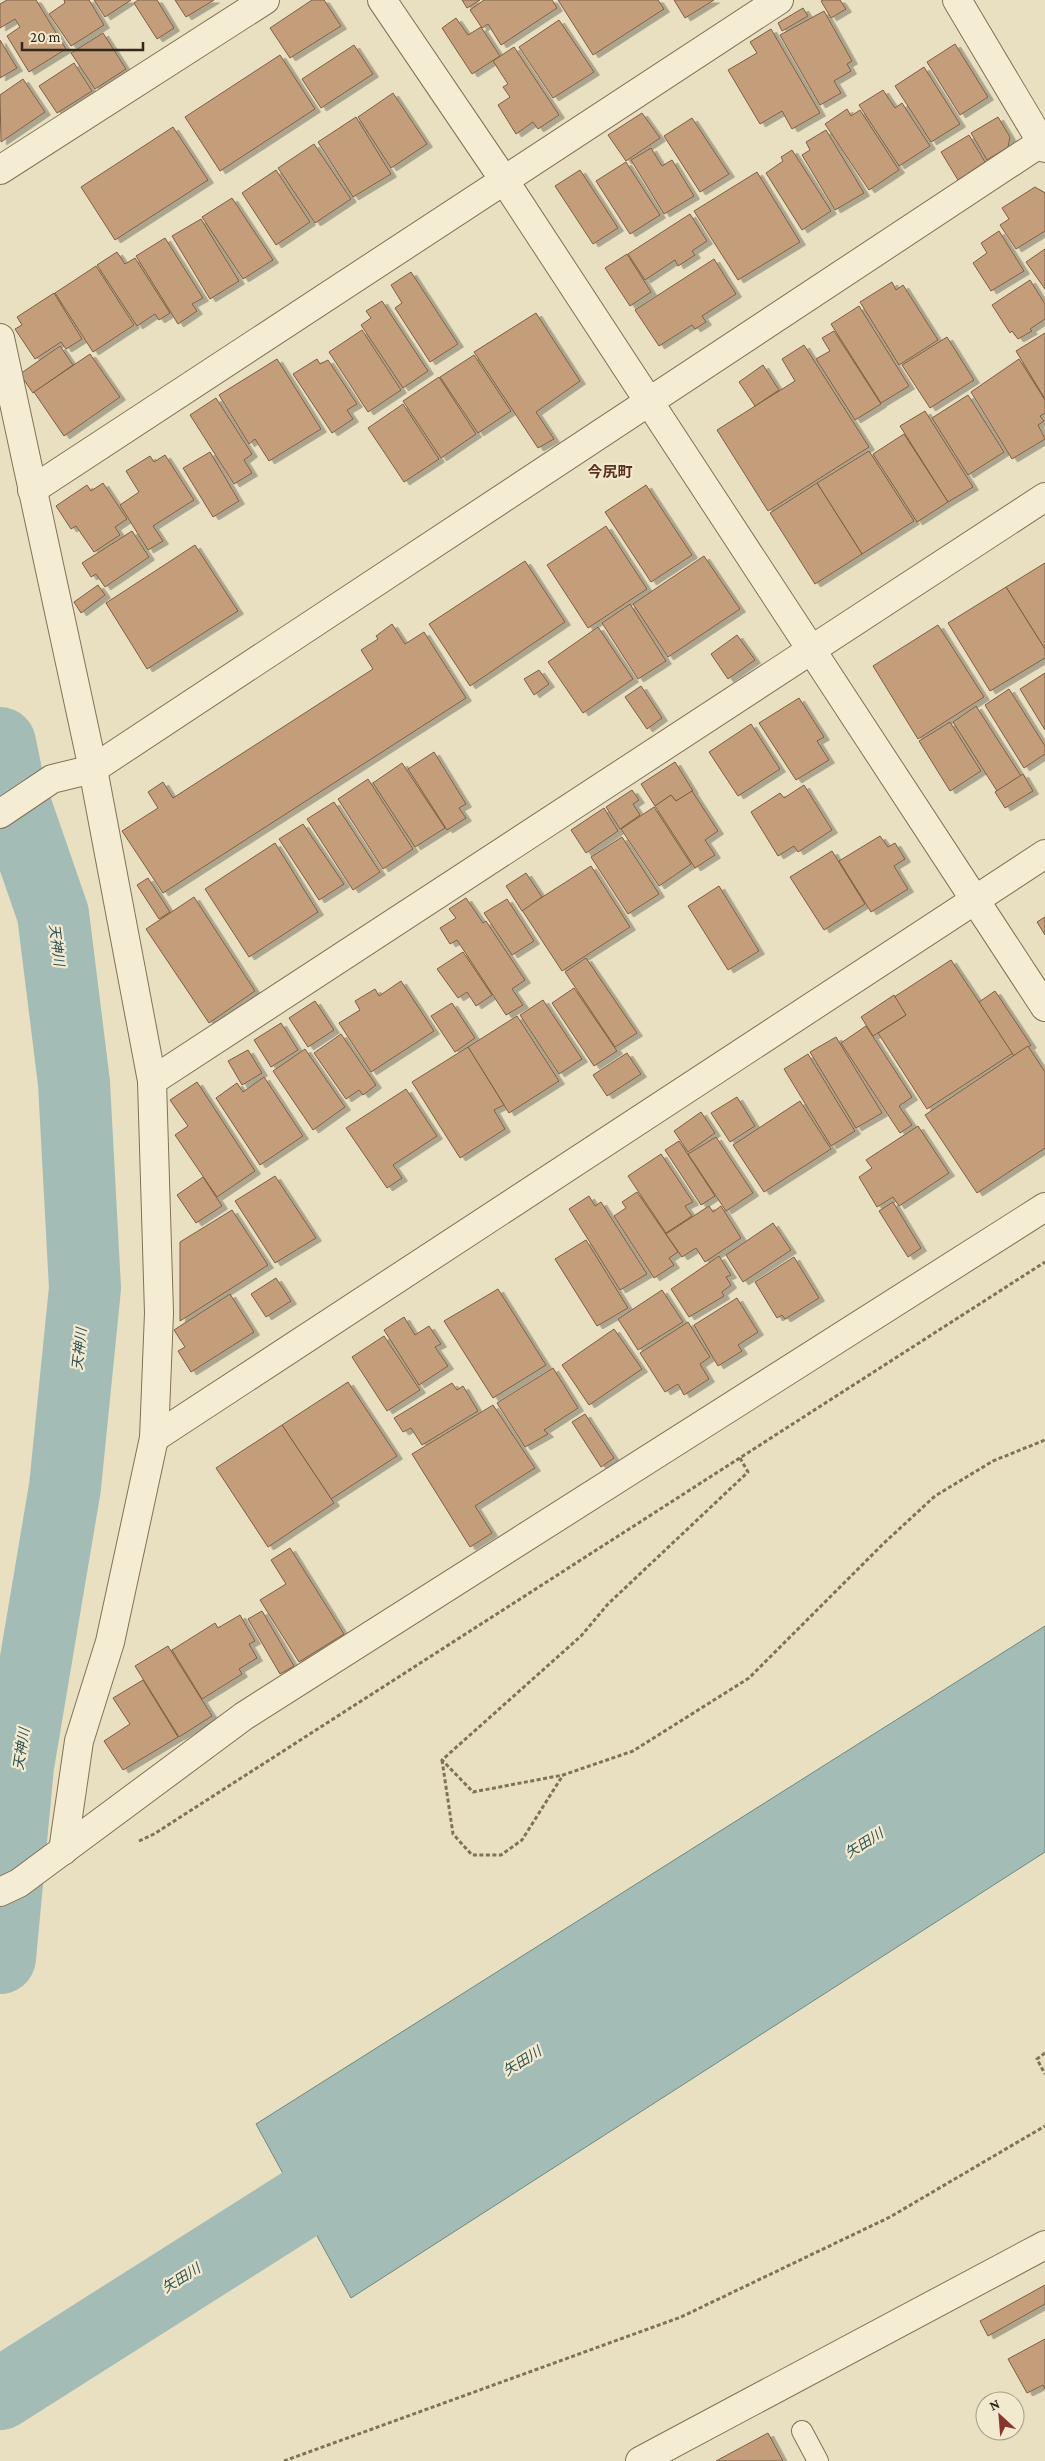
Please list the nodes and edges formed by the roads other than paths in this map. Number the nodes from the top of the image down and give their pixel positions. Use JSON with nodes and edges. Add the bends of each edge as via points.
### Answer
{"nodes":[{"id":1,"x":265,"y":0,"type":"edge"},
{"id":2,"x":382,"y":0,"type":"edge"},
{"id":3,"x":779,"y":0,"type":"edge"},
{"id":4,"x":957,"y":0,"type":"edge"},
{"id":5,"x":1044,"y":143,"type":"edge"},
{"id":6,"x":0,"y":170,"type":"edge"},
{"id":7,"x":504,"y":180,"type":"junction"},
{"id":8,"x":0,"y":338,"type":"edge"},
{"id":9,"x":650,"y":403,"type":"junction"},
{"id":10,"x":32,"y":490,"type":"junction"},
{"id":11,"x":1045,"y":497,"type":"edge"},
{"id":12,"x":812,"y":650,"type":"junction"},
{"id":13,"x":93,"y":769,"type":"junction"},
{"id":14,"x":0,"y":814,"type":"edge"},
{"id":15,"x":1045,"y":854,"type":"edge"},
{"id":16,"x":975,"y":898,"type":"junction"},
{"id":17,"x":1045,"y":1007,"type":"edge"},
{"id":18,"x":152,"y":1081,"type":"junction"},
{"id":19,"x":1045,"y":1207,"type":"edge"},
{"id":20,"x":154,"y":1438,"type":"junction"},
{"id":21,"x":64,"y":1851,"type":"junction"},
{"id":22,"x":10,"y":1887,"type":"edge"},
{"id":23,"x":1045,"y":2245,"type":"edge"},
{"id":24,"x":802,"y":2431,"type":"dead end"},
{"id":25,"x":640,"y":2461,"type":"edge"},
{"id":26,"x":818,"y":2461,"type":"edge"}],
"edges":[{"from":1,"to":6,"type":"street"},
{"from":2,"to":7,"type":"street"},
{"from":3,"to":7,"type":"street"},
{"from":4,"to":5,"type":"street"},
{"from":5,"to":9,"type":"street"},
{"from":7,"to":9,"type":"street"},
{"from":7,"to":10,"type":"street"},
{"from":8,"to":10,"type":"street"},
{"from":9,"to":12,"type":"street"},
{"from":9,"to":13,"type":"street"},
{"from":10,"to":13,"type":"street"},
{"from":11,"to":12,"type":"street"},
{"from":12,"to":16,"type":"street"},
{"from":12,"to":18,"type":"street"},
{"from":13,"to":14,"type":"street","via":[[52,779]]},
{"from":13,"to":18,"type":"street"},
{"from":15,"to":16,"type":"street"},
{"from":16,"to":17,"type":"street"},
{"from":16,"to":20,"type":"street"},
{"from":18,"to":20,"type":"street","via":[[159,1313]]},
{"from":19,"to":21,"type":"street","via":[[244,1716]]},
{"from":20,"to":21,"type":"street","via":[[110,1642],[79,1742]]},
{"from":21,"to":22,"type":"street"},
{"from":23,"to":25,"type":"street"},
{"from":24,"to":26,"type":"lane"}]}
